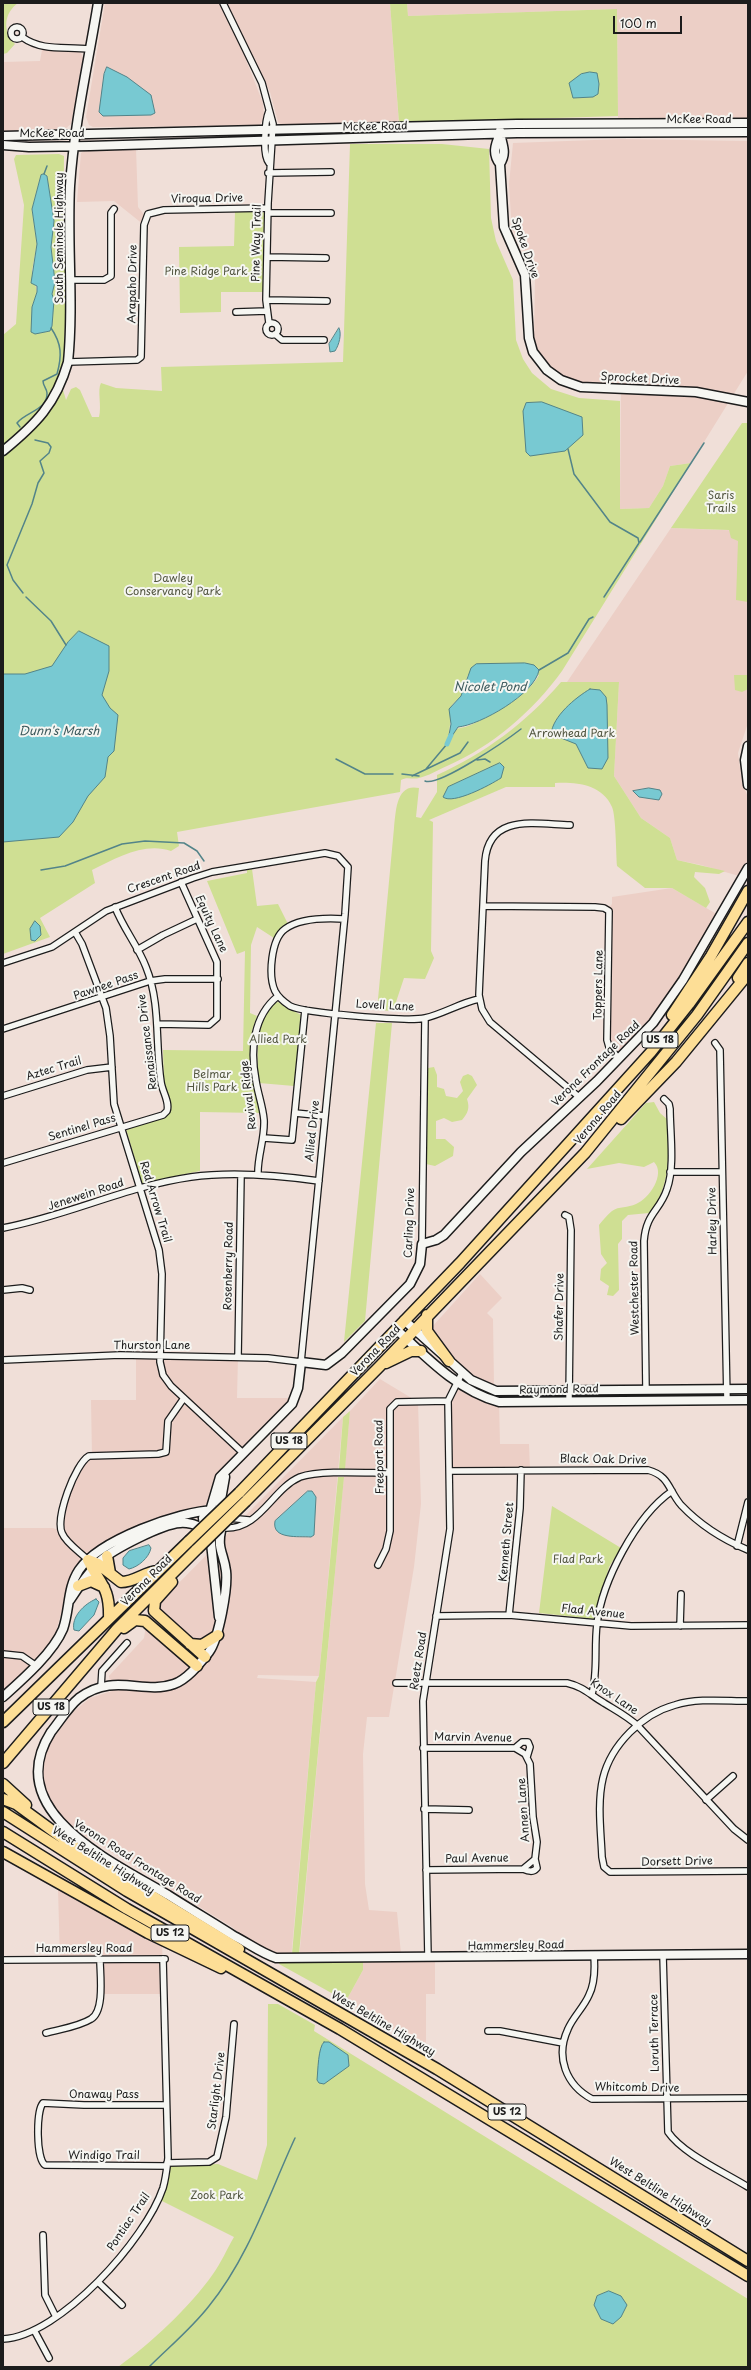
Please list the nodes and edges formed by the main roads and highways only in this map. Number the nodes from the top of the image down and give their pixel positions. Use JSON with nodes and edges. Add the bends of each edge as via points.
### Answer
{"nodes":[{"id":1,"x":748,"y":890,"type":"edge"},
{"id":2,"x":748,"y":922,"type":"edge"},
{"id":3,"x":748,"y":943,"type":"edge"},
{"id":4,"x":748,"y":963,"type":"edge"},
{"id":5,"x":748,"y":974,"type":"edge"},
{"id":6,"x":713,"y":1017,"type":"junction"},
{"id":7,"x":626,"y":1079,"type":"junction"},
{"id":8,"x":585,"y":1153,"type":"junction"},
{"id":9,"x":427,"y":1315,"type":"junction"},
{"id":10,"x":421,"y":1351,"type":"road end"},
{"id":11,"x":449,"y":1361,"type":"road end"},
{"id":12,"x":379,"y":1367,"type":"junction"},
{"id":13,"x":242,"y":1497,"type":"junction"},
{"id":14,"x":193,"y":1545,"type":"junction"},
{"id":15,"x":108,"y":1556,"type":"road end"},
{"id":16,"x":188,"y":1557,"type":"junction"},
{"id":17,"x":88,"y":1560,"type":"road end"},
{"id":18,"x":95,"y":1566,"type":"junction"},
{"id":19,"x":158,"y":1571,"type":"junction"},
{"id":20,"x":110,"y":1573,"type":"junction"},
{"id":21,"x":106,"y":1588,"type":"junction"},
{"id":22,"x":76,"y":1590,"type":"road end"},
{"id":23,"x":109,"y":1618,"type":"junction"},
{"id":24,"x":218,"y":1635,"type":"road end"},
{"id":25,"x":186,"y":1641,"type":"junction"},
{"id":26,"x":105,"y":1642,"type":"junction"},
{"id":27,"x":205,"y":1657,"type":"road end"},
{"id":28,"x":196,"y":1666,"type":"road end"},
{"id":29,"x":34,"y":1690,"type":"junction"},
{"id":30,"x":3,"y":1713,"type":"edge"},
{"id":31,"x":3,"y":1722,"type":"edge"},
{"id":32,"x":3,"y":1762,"type":"edge"},
{"id":33,"x":3,"y":1784,"type":"edge"},
{"id":34,"x":3,"y":1799,"type":"edge"},
{"id":35,"x":3,"y":1812,"type":"edge"},
{"id":36,"x":3,"y":1832,"type":"edge"},
{"id":37,"x":56,"y":1834,"type":"junction"},
{"id":38,"x":3,"y":1852,"type":"edge"},
{"id":39,"x":335,"y":2011,"type":"junction"},
{"id":40,"x":340,"y":2029,"type":"junction"},
{"id":41,"x":678,"y":2217,"type":"junction"},
{"id":42,"x":748,"y":2256,"type":"edge"},
{"id":43,"x":748,"y":2261,"type":"edge"},
{"id":44,"x":748,"y":2276,"type":"edge"}],
"edges":[{"from":1,"to":7,"type":"highway","via":[[711,956],[674,1014]]},
{"from":2,"to":7,"type":"highway","name":"Verona Road","number":"US 18","via":[[689,1004]]},
{"from":3,"to":8,"type":"highway","name":"Verona Road","number":"US 18","via":[[697,1015]]},
{"from":4,"to":6,"type":"highway"},
{"from":5,"to":6,"type":"highway"},
{"from":6,"to":8,"type":"highway","via":[[676,1062]]},
{"from":7,"to":13,"type":"highway","name":"Verona Road","number":"US 18","via":[[493,1226],[339,1388]]},
{"from":8,"to":9,"type":"highway","name":"Verona Road","number":"US 18"},
{"from":9,"to":11,"type":"highway","via":[[427,1331]]},
{"from":9,"to":12,"type":"highway","name":"Verona Road","number":"US 18"},
{"from":10,"to":12,"type":"highway","via":[[411,1351]]},
{"from":12,"to":13,"type":"highway","name":"Verona Road","number":"US 18"},
{"from":13,"to":14,"type":"highway","name":"Verona Road","number":"US 18","bridge":true},
{"from":14,"to":16,"type":"highway","name":"Verona Road","number":"US 18"},
{"from":14,"to":19,"type":"highway","name":"Verona Road","number":"US 18"},
{"from":15,"to":20,"type":"highway"},
{"from":16,"to":25,"type":"highway","via":[[186,1565],[153,1605],[158,1616]]},
{"from":16,"to":26,"type":"highway","name":"Verona Road","number":"US 18"},
{"from":17,"to":18,"type":"highway"},
{"from":18,"to":20,"type":"highway"},
{"from":18,"to":21,"type":"highway"},
{"from":19,"to":20,"type":"highway","via":[[148,1572],[128,1582],[121,1582]]},
{"from":19,"to":23,"type":"highway","name":"Verona Road","number":"US 18"},
{"from":21,"to":22,"type":"highway","via":[[96,1581],[91,1581]]},
{"from":21,"to":23,"type":"highway","via":[[110,1604]]},
{"from":23,"to":29,"type":"highway","name":"Verona Road","number":"US 18"},
{"from":24,"to":25,"type":"highway","via":[[204,1645],[198,1646]]},
{"from":25,"to":27,"type":"highway"},
{"from":26,"to":28,"type":"highway","via":[[135,1620],[145,1621]]},
{"from":26,"to":32,"type":"highway","name":"Verona Road","number":"US 18"},
{"from":29,"to":30,"type":"highway","number":"US 18"},
{"from":29,"to":31,"type":"highway","name":"Verona Road"},
{"from":33,"to":37,"type":"highway"},
{"from":34,"to":37,"type":"highway","via":[[16,1804]]},
{"from":35,"to":39,"type":"highway","name":"West Beltline Highway","number":"US 12","via":[[108,1880]]},
{"from":36,"to":40,"type":"highway","number":"US 12","via":[[126,1909]]},
{"from":37,"to":39,"type":"highway"},
{"from":38,"to":40,"type":"highway","via":[[148,1933],[216,1966],[304,2015]]},
{"from":39,"to":41,"type":"highway","name":"West Beltline Highway","number":"US 12","via":[[437,2069]]},
{"from":40,"to":44,"type":"highway","number":"US 12"},
{"from":41,"to":42,"type":"highway"},
{"from":41,"to":43,"type":"highway","name":"West Beltline Highway","number":"US 12"}]}
